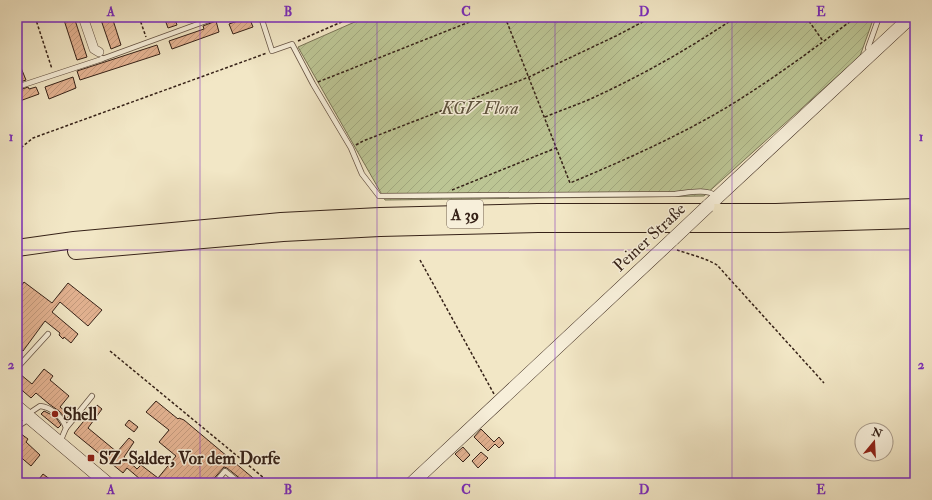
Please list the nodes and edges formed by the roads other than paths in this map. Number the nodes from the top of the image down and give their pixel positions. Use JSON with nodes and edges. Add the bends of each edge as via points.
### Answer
{"nodes":[{"id":1,"x":83,"y":17,"type":"edge"},
{"id":2,"x":217,"y":17,"type":"edge"},
{"id":3,"x":261,"y":17,"type":"edge"},
{"id":4,"x":879,"y":17,"type":"edge"},
{"id":5,"x":911,"y":17,"type":"edge"},
{"id":6,"x":190,"y":20,"type":"edge"},
{"id":7,"x":872,"y":53,"type":"junction"},
{"id":8,"x":101,"y":56,"type":"junction"},
{"id":9,"x":17,"y":86,"type":"edge"},
{"id":10,"x":713,"y":202,"type":"junction"},
{"id":11,"x":915,"y":207,"type":"edge"},
{"id":12,"x":915,"y":220,"type":"edge"},
{"id":13,"x":17,"y":248,"type":"edge"},
{"id":14,"x":17,"y":259,"type":"edge"},
{"id":15,"x":48,"y":334,"type":"dead end"},
{"id":16,"x":17,"y":368,"type":"edge"},
{"id":17,"x":92,"y":396,"type":"dead end"},
{"id":18,"x":25,"y":414,"type":"edge"},
{"id":19,"x":17,"y":427,"type":"edge"},
{"id":20,"x":66,"y":428,"type":"junction"},
{"id":21,"x":60,"y":444,"type":"junction"},
{"id":22,"x":107,"y":483,"type":"edge"},
{"id":23,"x":215,"y":483,"type":"edge"},
{"id":24,"x":240,"y":483,"type":"edge"},
{"id":25,"x":412,"y":483,"type":"edge"}],
"edges":[{"from":1,"to":8,"type":"street","via":[[94,49]]},
{"from":2,"to":6,"type":"lane"},
{"from":3,"to":10,"type":"lane","via":[[272,51],[292,44],[362,174],[379,196],[706,192],[712,194]]},
{"from":4,"to":7,"type":"lane","via":[[868,48]]},
{"from":5,"to":7,"type":"street","name":"Peiner Straße"},
{"from":6,"to":8,"type":"lane","via":[[148,42]]},
{"from":7,"to":10,"type":"street","name":"Peiner Straße"},
{"from":8,"to":9,"type":"lane"},
{"from":10,"to":25,"type":"street","name":"Peiner Straße","bridge":true},
{"from":11,"to":13,"type":"highway","number":"A 39","via":[[784,212],[538,212],[372,216],[281,221],[74,240]]},
{"from":12,"to":14,"type":"highway","number":"A 39","via":[[380,228],[283,233],[76,251]]},
{"from":15,"to":16,"type":"lane"},
{"from":17,"to":20,"type":"lane"},
{"from":18,"to":19,"type":"lane"},
{"from":18,"to":20,"type":"lane","via":[[40,406],[47,407],[64,422]]},
{"from":18,"to":21,"type":"street"},
{"from":20,"to":21,"type":"lane"},
{"from":21,"to":22,"type":"street"},
{"from":23,"to":24,"type":"lane","via":[[225,471]]}]}
